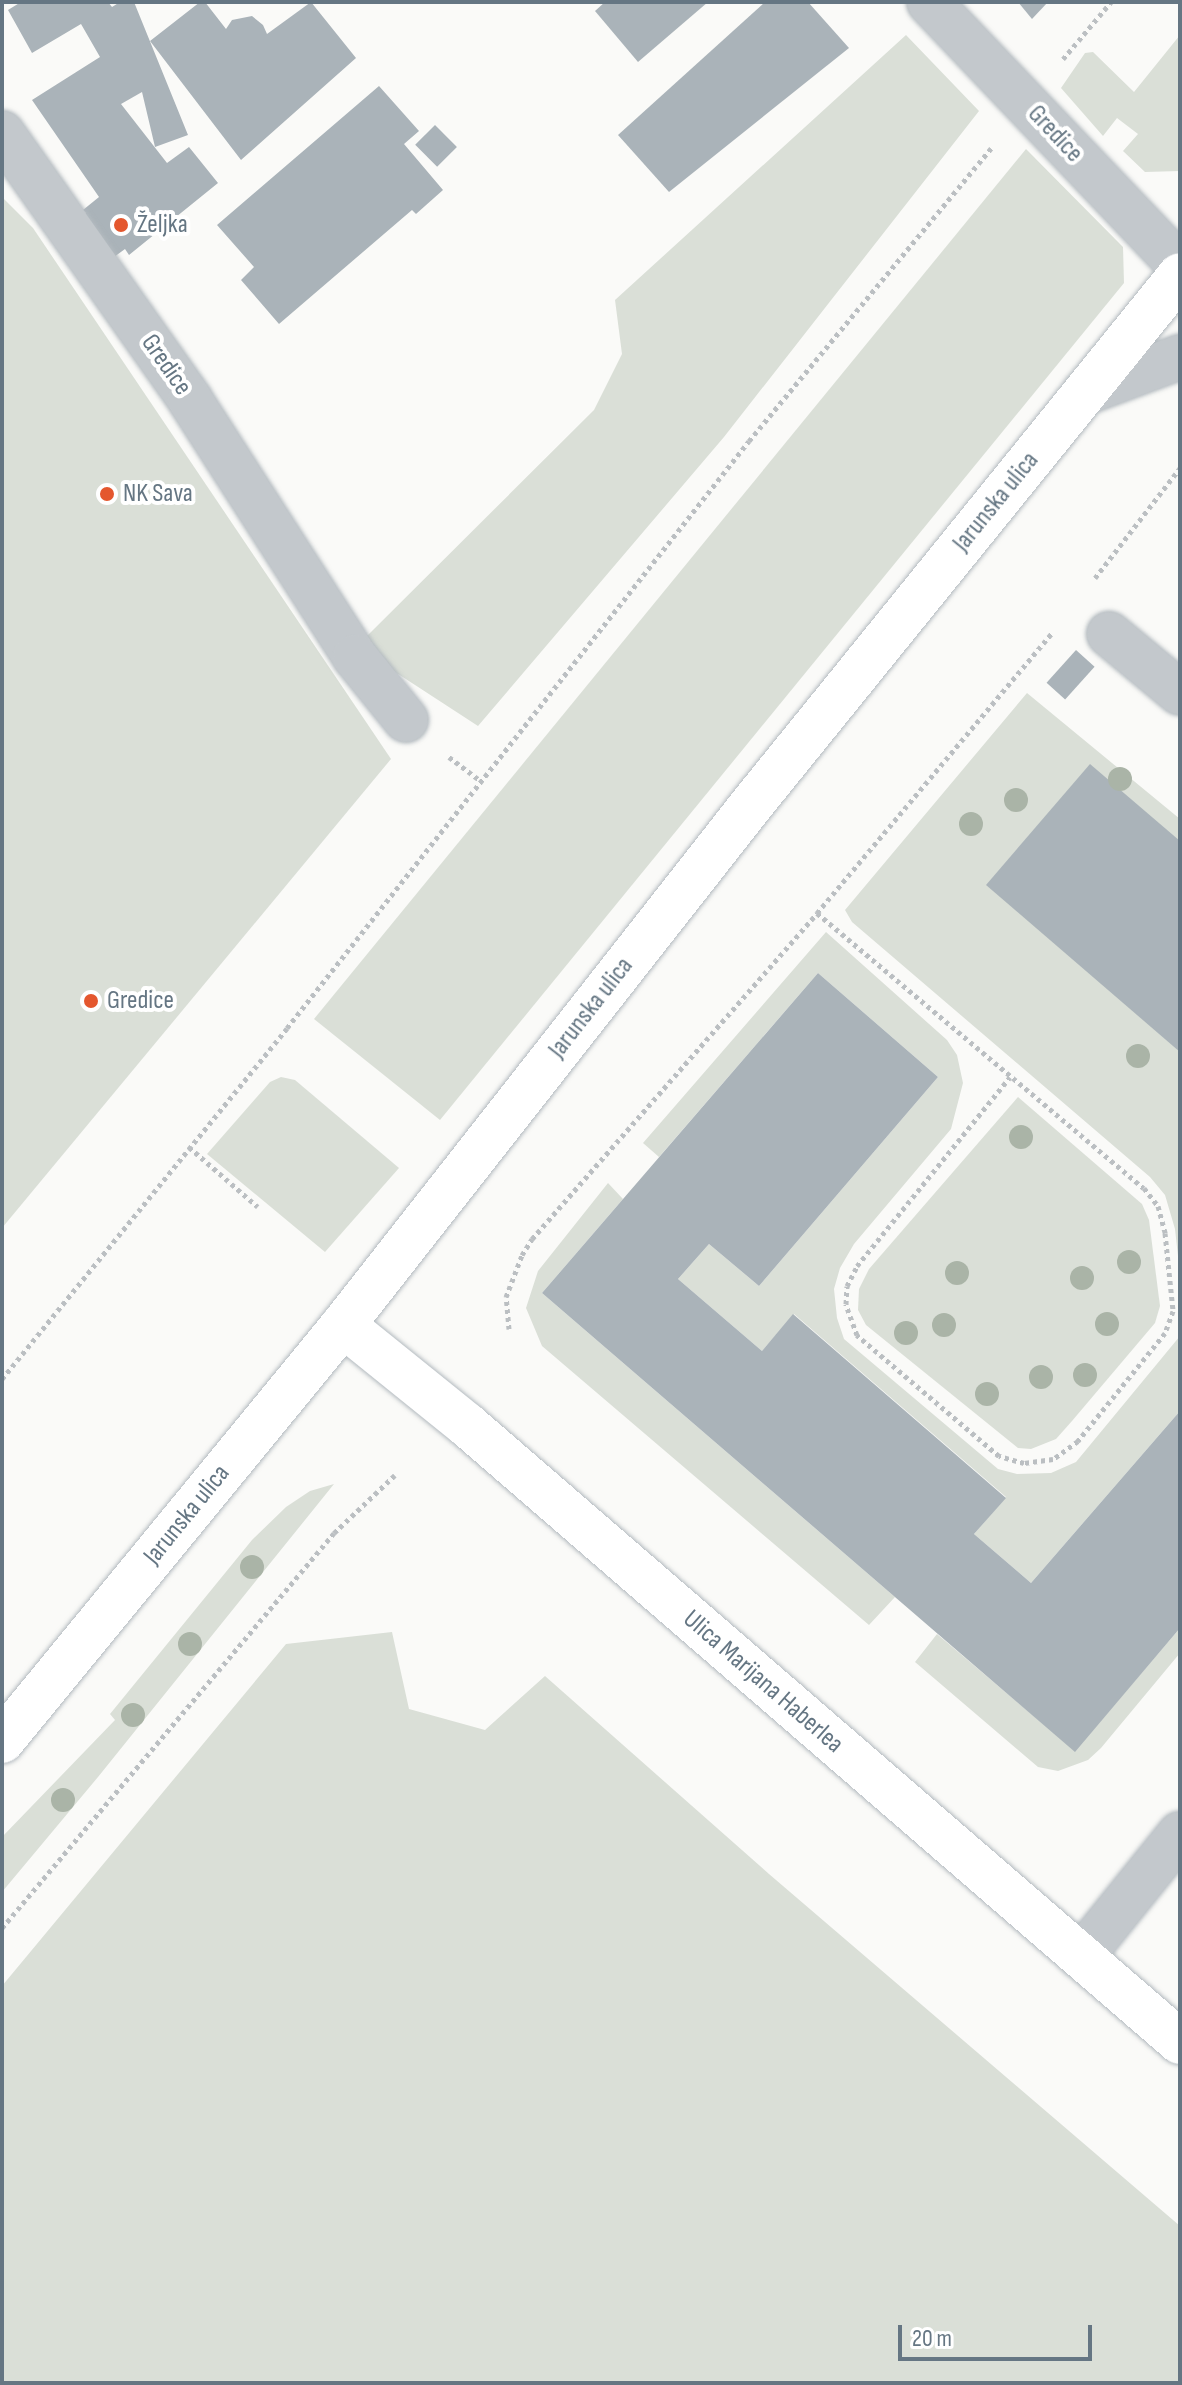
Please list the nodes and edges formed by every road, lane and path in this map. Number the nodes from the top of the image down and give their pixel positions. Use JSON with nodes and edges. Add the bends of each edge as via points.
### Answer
{"nodes":[{"id":1,"x":929,"y":2,"type":"edge"},
{"id":2,"x":1111,"y":2,"type":"edge"},
{"id":3,"x":1060,"y":63,"type":"dead end"},
{"id":4,"x":2,"y":133,"type":"edge"},
{"id":5,"x":999,"y":138,"type":"dead end"},
{"id":6,"x":1180,"y":266,"type":"edge"},
{"id":7,"x":1180,"y":275,"type":"edge"},
{"id":8,"x":1180,"y":357,"type":"edge"},
{"id":9,"x":1084,"y":393,"type":"junction"},
{"id":10,"x":1180,"y":468,"type":"edge"},
{"id":11,"x":1092,"y":582,"type":"dead end"},
{"id":12,"x":1055,"y":629,"type":"dead end"},
{"id":13,"x":1109,"y":634,"type":"dead end"},
{"id":14,"x":1180,"y":693,"type":"edge"},
{"id":15,"x":406,"y":720,"type":"dead end"},
{"id":16,"x":817,"y":913,"type":"junction"},
{"id":17,"x":1010,"y":1077,"type":"junction"},
{"id":18,"x":189,"y":1147,"type":"junction"},
{"id":19,"x":258,"y":1207,"type":"dead end"},
{"id":20,"x":343,"y":1325,"type":"junction"},
{"id":21,"x":509,"y":1329,"type":"dead end"},
{"id":22,"x":2,"y":1379,"type":"edge"},
{"id":23,"x":395,"y":1475,"type":"dead end"},
{"id":24,"x":2,"y":1741,"type":"edge"},
{"id":25,"x":1180,"y":1834,"type":"edge"},
{"id":26,"x":2,"y":1928,"type":"edge"},
{"id":27,"x":1081,"y":1957,"type":"junction"},
{"id":28,"x":1180,"y":2042,"type":"edge"}],
"edges":[{"from":1,"to":6,"type":"street","name":"Gredice"},
{"from":2,"to":3,"type":"path"},
{"from":4,"to":15,"type":"street","name":"Gredice","via":[[190,400],[355,657]]},
{"from":5,"to":18,"type":"path","via":[[749,441]]},
{"from":7,"to":9,"type":"street","name":"Jarunska ulica"},
{"from":8,"to":9,"type":"street"},
{"from":9,"to":20,"type":"street","name":"Jarunska ulica","via":[[752,804]]},
{"from":10,"to":11,"type":"path"},
{"from":12,"to":16,"type":"path"},
{"from":13,"to":14,"type":"street"},
{"from":16,"to":17,"type":"path"},
{"from":16,"to":21,"type":"path","via":[[532,1239],[506,1297]]},
{"from":17,"to":17,"type":"path","via":[[1144,1188],[1158,1206],[1173,1311],[1165,1333],[1078,1441],[1053,1459],[1024,1463],[999,1456],[857,1335],[846,1304],[847,1286],[857,1266]]},
{"from":18,"to":19,"type":"path"},
{"from":18,"to":22,"type":"path"},
{"from":20,"to":24,"type":"street","name":"Jarunska ulica"},
{"from":20,"to":27,"type":"street","name":"Ulica Marijana Haberlea","via":[[479,1435]]},
{"from":23,"to":26,"type":"path","via":[[334,1533]]},
{"from":25,"to":27,"type":"street"},
{"from":27,"to":28,"type":"street","name":"Ulica Marijana Haberlea"}]}
